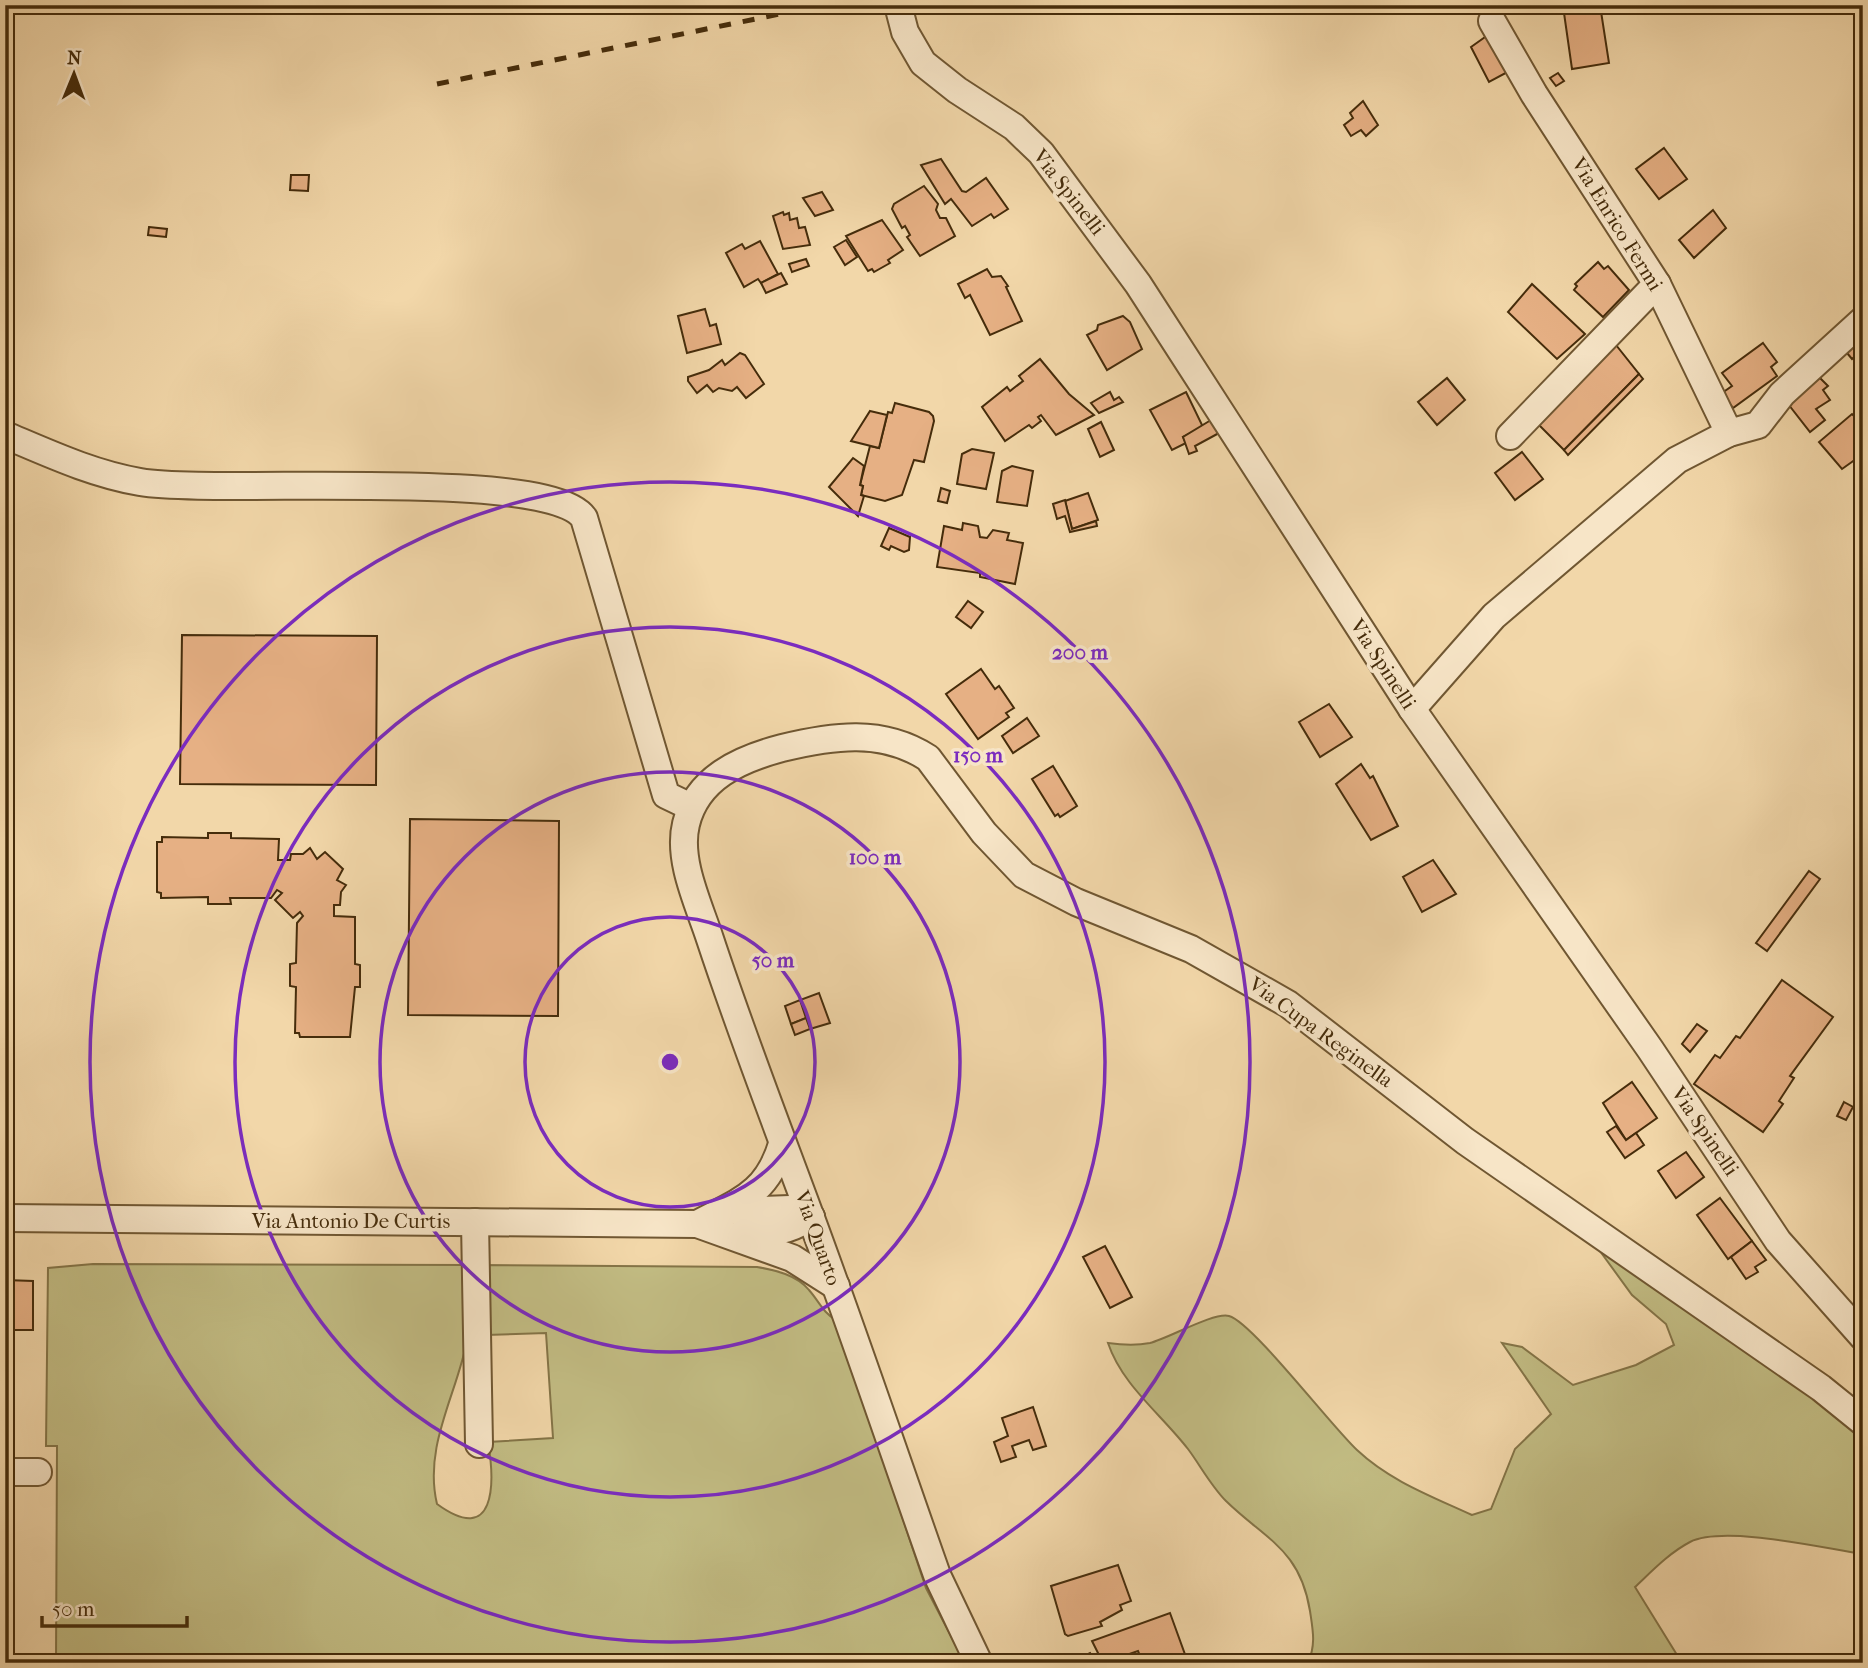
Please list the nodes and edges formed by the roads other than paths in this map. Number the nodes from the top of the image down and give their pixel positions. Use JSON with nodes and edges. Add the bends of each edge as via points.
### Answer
{"nodes":[{"id":1,"x":898,"y":5,"type":"edge"},
{"id":2,"x":1492,"y":22,"type":"dead end"},
{"id":3,"x":1657,"y":284,"type":"junction"},
{"id":4,"x":1863,"y":320,"type":"edge"},
{"id":5,"x":1729,"y":433,"type":"junction"},
{"id":6,"x":5,"y":435,"type":"edge"},
{"id":7,"x":1510,"y":436,"type":"dead end"},
{"id":8,"x":1412,"y":709,"type":"junction"},
{"id":9,"x":691,"y":807,"type":"junction"},
{"id":10,"x":782,"y":1144,"type":"junction"},
{"id":11,"x":811,"y":1217,"type":"junction"},
{"id":12,"x":5,"y":1218,"type":"edge"},
{"id":13,"x":475,"y":1222,"type":"junction"},
{"id":14,"x":722,"y":1223,"type":"junction"},
{"id":15,"x":835,"y":1286,"type":"junction"},
{"id":16,"x":1863,"y":1337,"type":"edge"},
{"id":17,"x":1863,"y":1422,"type":"edge"},
{"id":18,"x":479,"y":1444,"type":"dead end"},
{"id":19,"x":5,"y":1472,"type":"edge"},
{"id":20,"x":38,"y":1472,"type":"dead end"},
{"id":21,"x":979,"y":1663,"type":"edge"}],
"edges":[{"from":1,"to":8,"type":"street","name":"Via Spinelli","via":[[905,32],[923,63],[1014,127],[1041,153],[1138,284]]},
{"from":2,"to":3,"type":"street","name":"Via Enrico Fermi"},
{"from":3,"to":5,"type":"street","name":"Via Enrico Fermi"},
{"from":3,"to":7,"type":"street"},
{"from":4,"to":5,"type":"street","via":[[1782,394],[1758,425]]},
{"from":5,"to":8,"type":"street","via":[[1676,460],[1494,616]]},
{"from":6,"to":9,"type":"street","via":[[96,473],[141,482],[248,488],[398,483],[521,496],[575,507],[584,518],[666,795]]},
{"from":8,"to":16,"type":"street","name":"Via Spinelli","via":[[1778,1241]]},
{"from":9,"to":10,"type":"street","name":"Via Quarto","via":[[684,836],[691,879]]},
{"from":9,"to":17,"type":"street","name":"Via Cupa Reginella","via":[[718,776],[749,758],[780,749],[834,738],[873,737],[915,749],[928,758],[984,833],[1024,875],[1076,902],[1191,949],[1288,1003],[1465,1141],[1811,1381]]},
{"from":10,"to":11,"type":"street","name":"Via Quarto"},
{"from":10,"to":14,"type":"street","via":[[775,1168],[761,1188]]},
{"from":11,"to":14,"type":"street","via":[[773,1234]]},
{"from":11,"to":15,"type":"street","name":"Via Quarto"},
{"from":12,"to":13,"type":"street","name":"Via Antonio De Curtis"},
{"from":13,"to":14,"type":"street","name":"Via Antonio De Curtis"},
{"from":13,"to":18,"type":"street","via":[[483,1390]]},
{"from":14,"to":15,"type":"street","via":[[792,1258]]},
{"from":15,"to":21,"type":"street","name":"Via Quarto","via":[[937,1575]]},
{"from":19,"to":20,"type":"street"}]}
